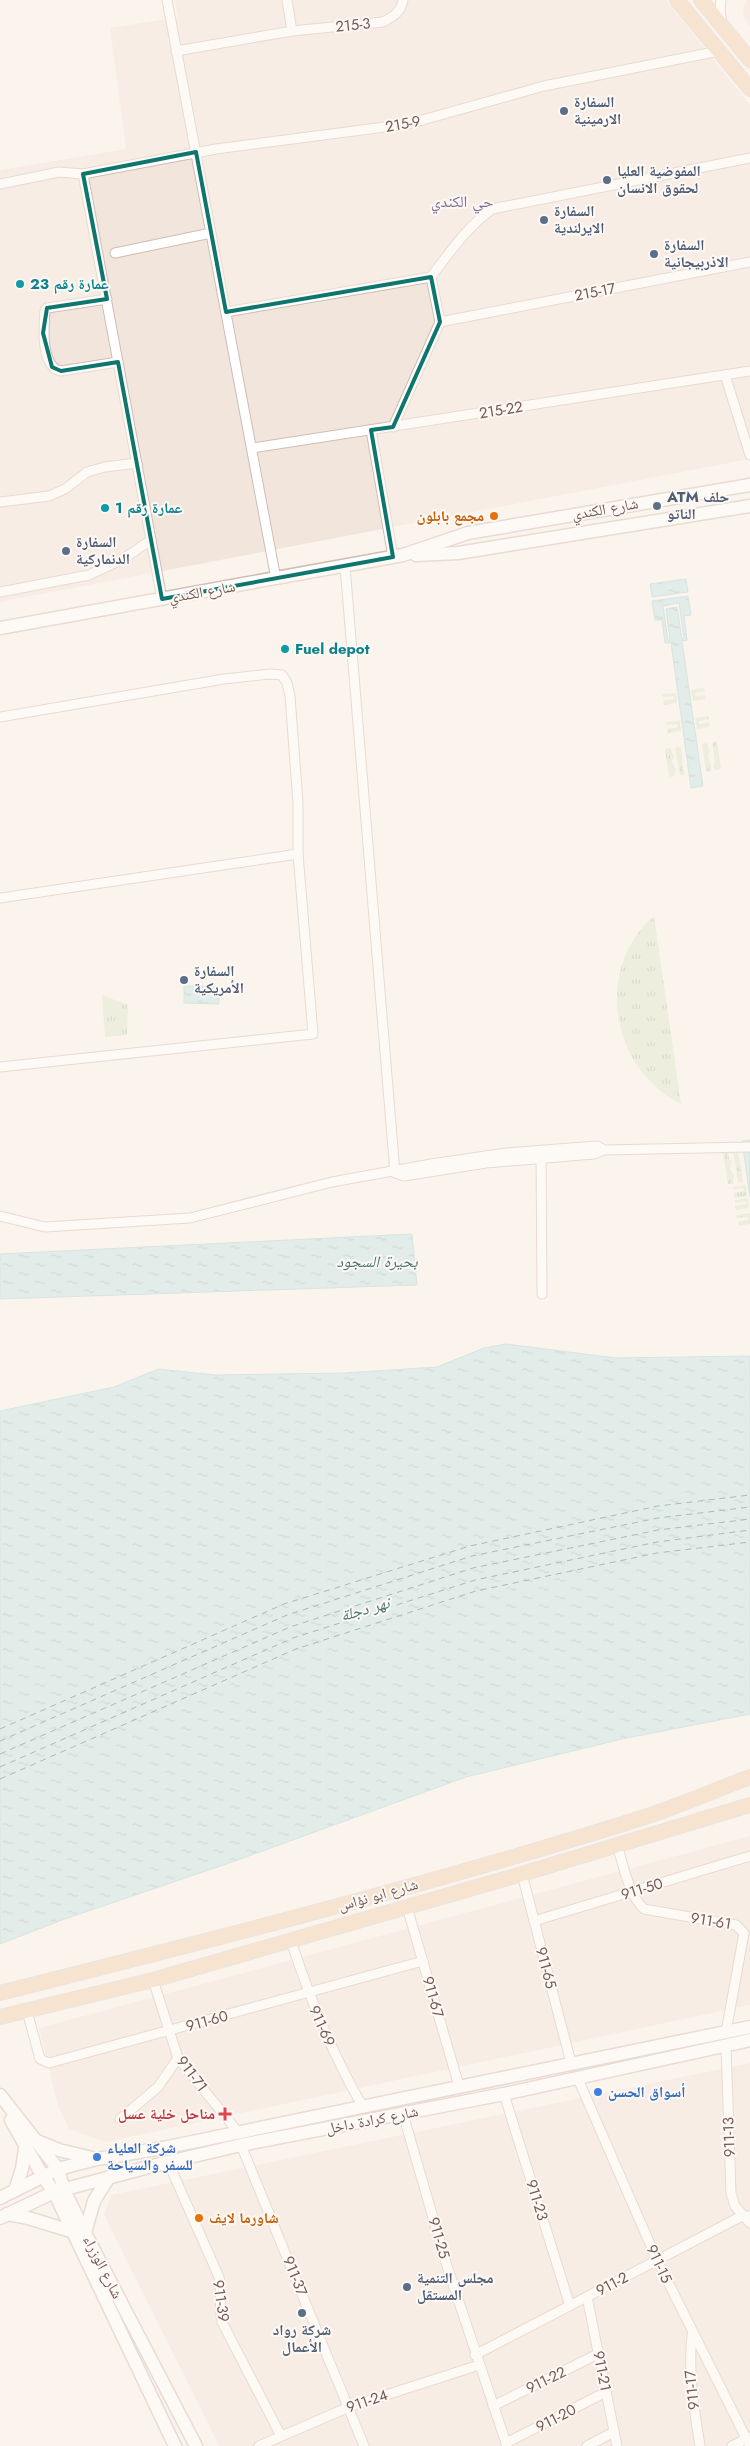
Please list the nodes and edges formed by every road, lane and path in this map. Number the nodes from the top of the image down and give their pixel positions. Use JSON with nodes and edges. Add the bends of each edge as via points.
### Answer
{"nodes":[{"id":1,"x":167,"y":0,"type":"edge"},
{"id":2,"x":287,"y":0,"type":"edge"},
{"id":3,"x":403,"y":0,"type":"edge"},
{"id":4,"x":677,"y":0,"type":"edge"},
{"id":5,"x":701,"y":0,"type":"edge"},
{"id":6,"x":721,"y":0,"type":"edge"},
{"id":7,"x":292,"y":31,"type":"junction"},
{"id":8,"x":726,"y":32,"type":"junction"},
{"id":9,"x":176,"y":51,"type":"junction"},
{"id":10,"x":719,"y":51,"type":"junction"},
{"id":11,"x":750,"y":60,"type":"edge"},
{"id":12,"x":750,"y":89,"type":"edge"},
{"id":13,"x":196,"y":152,"type":"junction"},
{"id":14,"x":750,"y":158,"type":"edge"},
{"id":15,"x":84,"y":174,"type":"junction"},
{"id":16,"x":0,"y":184,"type":"edge"},
{"id":17,"x":211,"y":233,"type":"junction"},
{"id":18,"x":115,"y":253,"type":"dead end"},
{"id":19,"x":750,"y":262,"type":"edge"},
{"id":20,"x":431,"y":277,"type":"junction"},
{"id":21,"x":106,"y":299,"type":"junction"},
{"id":22,"x":226,"y":312,"type":"junction"},
{"id":23,"x":440,"y":322,"type":"junction"},
{"id":24,"x":118,"y":362,"type":"junction"},
{"id":25,"x":750,"y":371,"type":"edge"},
{"id":26,"x":725,"y":375,"type":"junction"},
{"id":27,"x":393,"y":426,"type":"junction"},
{"id":28,"x":371,"y":430,"type":"junction"},
{"id":29,"x":252,"y":448,"type":"junction"},
{"id":30,"x":750,"y":455,"type":"edge"},
{"id":31,"x":137,"y":463,"type":"junction"},
{"id":32,"x":750,"y":485,"type":"edge"},
{"id":33,"x":0,"y":502,"type":"edge"},
{"id":34,"x":750,"y":506,"type":"edge"},
{"id":35,"x":546,"y":519,"type":"junction"},
{"id":36,"x":550,"y":538,"type":"junction"},
{"id":37,"x":151,"y":540,"type":"junction"},
{"id":38,"x":398,"y":556,"type":"junction"},
{"id":39,"x":345,"y":566,"type":"junction"},
{"id":40,"x":276,"y":579,"type":"junction"},
{"id":41,"x":0,"y":592,"type":"edge"},
{"id":42,"x":162,"y":599,"type":"junction"},
{"id":43,"x":0,"y":628,"type":"edge"},
{"id":44,"x":0,"y":717,"type":"edge"},
{"id":45,"x":298,"y":854,"type":"junction"},
{"id":46,"x":0,"y":898,"type":"edge"},
{"id":47,"x":0,"y":1067,"type":"edge"},
{"id":48,"x":750,"y":1147,"type":"edge"},
{"id":49,"x":541,"y":1154,"type":"junction"},
{"id":50,"x":394,"y":1170,"type":"junction"},
{"id":51,"x":0,"y":1216,"type":"edge"},
{"id":52,"x":542,"y":1294,"type":"dead end"},
{"id":53,"x":750,"y":1778,"type":"edge"},
{"id":54,"x":750,"y":1805,"type":"edge"},
{"id":55,"x":617,"y":1845,"type":"junction"},
{"id":56,"x":750,"y":1856,"type":"edge"},
{"id":57,"x":522,"y":1874,"type":"junction"},
{"id":58,"x":633,"y":1892,"type":"junction"},
{"id":59,"x":407,"y":1907,"type":"junction"},
{"id":60,"x":534,"y":1921,"type":"junction"},
{"id":61,"x":291,"y":1941,"type":"junction"},
{"id":62,"x":422,"y":1961,"type":"junction"},
{"id":63,"x":153,"y":1980,"type":"junction"},
{"id":64,"x":0,"y":1993,"type":"edge"},
{"id":65,"x":308,"y":1994,"type":"junction"},
{"id":66,"x":27,"y":2011,"type":"junction"},
{"id":67,"x":0,"y":2017,"type":"edge"},
{"id":68,"x":750,"y":2027,"type":"edge"},
{"id":69,"x":168,"y":2031,"type":"junction"},
{"id":70,"x":726,"y":2032,"type":"junction"},
{"id":71,"x":750,"y":2040,"type":"edge"},
{"id":72,"x":726,"y":2046,"type":"junction"},
{"id":73,"x":178,"y":2058,"type":"junction"},
{"id":74,"x":571,"y":2063,"type":"junction"},
{"id":75,"x":578,"y":2079,"type":"junction"},
{"id":76,"x":460,"y":2086,"type":"junction"},
{"id":77,"x":504,"y":2094,"type":"junction"},
{"id":78,"x":0,"y":2096,"type":"edge"},
{"id":79,"x":363,"y":2107,"type":"junction"},
{"id":80,"x":403,"y":2114,"type":"junction"},
{"id":81,"x":120,"y":2119,"type":"dead end"},
{"id":82,"x":238,"y":2132,"type":"junction"},
{"id":83,"x":30,"y":2144,"type":"junction"},
{"id":84,"x":241,"y":2145,"type":"junction"},
{"id":85,"x":97,"y":2159,"type":"junction"},
{"id":86,"x":168,"y":2162,"type":"junction"},
{"id":87,"x":58,"y":2169,"type":"junction"},
{"id":88,"x":42,"y":2175,"type":"junction"},
{"id":89,"x":110,"y":2177,"type":"junction"},
{"id":90,"x":15,"y":2190,"type":"junction"},
{"id":91,"x":59,"y":2191,"type":"junction"},
{"id":92,"x":0,"y":2198,"type":"edge"},
{"id":93,"x":4,"y":2216,"type":"edge"},
{"id":94,"x":746,"y":2216,"type":"edge"},
{"id":95,"x":750,"y":2222,"type":"edge"},
{"id":96,"x":71,"y":2231,"type":"junction"},
{"id":97,"x":85,"y":2232,"type":"junction"},
{"id":98,"x":657,"y":2260,"type":"junction"},
{"id":99,"x":587,"y":2297,"type":"junction"},
{"id":100,"x":570,"y":2306,"type":"junction"},
{"id":101,"x":692,"y":2334,"type":"junction"},
{"id":102,"x":598,"y":2354,"type":"junction"},
{"id":103,"x":475,"y":2355,"type":"junction"},
{"id":104,"x":478,"y":2364,"type":"junction"},
{"id":105,"x":606,"y":2392,"type":"junction"},
{"id":106,"x":493,"y":2406,"type":"junction"},
{"id":107,"x":349,"y":2407,"type":"junction"},
{"id":108,"x":614,"y":2432,"type":"junction"},
{"id":109,"x":281,"y":2436,"type":"junction"},
{"id":110,"x":749,"y":2441,"type":"edge"},
{"id":111,"x":506,"y":2445,"type":"edge"},
{"id":112,"x":175,"y":2446,"type":"edge"},
{"id":113,"x":196,"y":2446,"type":"edge"},
{"id":114,"x":259,"y":2446,"type":"edge"},
{"id":115,"x":364,"y":2446,"type":"edge"},
{"id":116,"x":587,"y":2446,"type":"edge"},
{"id":117,"x":617,"y":2446,"type":"edge"},
{"id":118,"x":700,"y":2446,"type":"edge"},
{"id":119,"x":732,"y":2446,"type":"edge"}],
"edges":[{"from":1,"to":9,"type":"street"},
{"from":2,"to":7,"type":"street"},
{"from":3,"to":7,"type":"street","name":"215-3","via":[[395,16],[383,22]]},
{"from":4,"to":10,"type":"main road"},
{"from":5,"to":8,"type":"main road"},
{"from":6,"to":8,"type":"street","via":[[720,15]]},
{"from":7,"to":9,"type":"street","name":"215-3"},
{"from":8,"to":11,"type":"main road"},
{"from":9,"to":13,"type":"street"},
{"from":10,"to":12,"type":"main road"},
{"from":10,"to":13,"type":"street","name":"215-9","via":[[544,86],[408,124]]},
{"from":13,"to":15,"type":"street","name":"215-9"},
{"from":13,"to":17,"type":"street"},
{"from":14,"to":20,"type":"street","via":[[492,209],[464,233]]},
{"from":15,"to":16,"type":"street","name":"215-9","via":[[59,172]]},
{"from":15,"to":21,"type":"street"},
{"from":17,"to":18,"type":"street"},
{"from":17,"to":22,"type":"street"},
{"from":19,"to":23,"type":"street","name":"215-17"},
{"from":20,"to":22,"type":"street"},
{"from":20,"to":23,"type":"street"},
{"from":21,"to":24,"type":"street"},
{"from":21,"to":24,"type":"street","via":[[47,308],[43,333],[55,370]]},
{"from":22,"to":29,"type":"street"},
{"from":23,"to":27,"type":"street"},
{"from":24,"to":31,"type":"street"},
{"from":25,"to":26,"type":"street","name":"215-22"},
{"from":26,"to":27,"type":"street","name":"215-22"},
{"from":26,"to":30,"type":"street"},
{"from":27,"to":28,"type":"street","name":"215-22"},
{"from":28,"to":29,"type":"street","name":"215-22"},
{"from":28,"to":38,"type":"street"},
{"from":29,"to":40,"type":"street"},
{"from":31,"to":33,"type":"street","via":[[87,472],[65,489],[49,496]]},
{"from":31,"to":37,"type":"street"},
{"from":32,"to":35,"type":"street","name":"شارع الكندي"},
{"from":34,"to":36,"type":"street","name":"شارع الكندي"},
{"from":35,"to":36,"type":"street"},
{"from":35,"to":38,"type":"street","name":"شارع الكندي","via":[[468,533]]},
{"from":36,"to":38,"type":"street","name":"شارع الكندي","via":[[458,553]]},
{"from":37,"to":41,"type":"street","via":[[89,574]]},
{"from":37,"to":42,"type":"street"},
{"from":38,"to":39,"type":"street","name":"شارع الكندي"},
{"from":39,"to":40,"type":"street","name":"شارع الكندي"},
{"from":39,"to":50,"type":"street"},
{"from":40,"to":42,"type":"street","name":"شارع الكندي"},
{"from":42,"to":43,"type":"street","name":"شارع الكندي"},
{"from":44,"to":45,"type":"street","via":[[224,679],[282,675],[290,696],[298,803]]},
{"from":45,"to":46,"type":"street"},
{"from":45,"to":47,"type":"street","via":[[313,1034]]},
{"from":48,"to":49,"type":"street","via":[[604,1150],[597,1146]]},
{"from":49,"to":50,"type":"street","via":[[468,1158]]},
{"from":49,"to":52,"type":"street"},
{"from":50,"to":51,"type":"street","via":[[332,1182],[190,1218],[45,1227]]},
{"from":53,"to":64,"type":"main road","name":"شارع ابو نؤاس","via":[[630,1822],[402,1888],[229,1936]]},
{"from":54,"to":55,"type":"main road","name":"شارع ابو نؤاس"},
{"from":55,"to":57,"type":"main road","name":"شارع ابو نؤاس"},
{"from":55,"to":58,"type":"street","name":"911-61"},
{"from":56,"to":58,"type":"street","name":"911-50"},
{"from":57,"to":59,"type":"main road","name":"شارع ابو نؤاس"},
{"from":57,"to":60,"type":"street","name":"911-65"},
{"from":58,"to":60,"type":"street","name":"911-50"},
{"from":58,"to":70,"type":"street","name":"911-61","via":[[644,1909],[742,1928],[744,1933]]},
{"from":59,"to":61,"type":"main road","name":"شارع ابو نؤاس"},
{"from":59,"to":62,"type":"street","name":"911-67"},
{"from":60,"to":74,"type":"street","name":"911-65"},
{"from":61,"to":63,"type":"main road","name":"شارع ابو نؤاس"},
{"from":61,"to":65,"type":"street","name":"911-69"},
{"from":62,"to":65,"type":"street","name":"911-60"},
{"from":62,"to":76,"type":"street","name":"911-67"},
{"from":63,"to":66,"type":"main road","name":"شارع ابو نؤاس"},
{"from":63,"to":69,"type":"street","name":"911-71"},
{"from":65,"to":69,"type":"street","name":"911-60"},
{"from":65,"to":79,"type":"street","name":"911-69","via":[[326,2037]]},
{"from":66,"to":67,"type":"main road","name":"شارع ابو نؤاس"},
{"from":66,"to":69,"type":"street","name":"911-60","via":[[38,2056],[45,2062]]},
{"from":68,"to":70,"type":"street","name":"شارع كرادة داخل"},
{"from":69,"to":73,"type":"street","name":"911-71"},
{"from":70,"to":74,"type":"street","name":"شارع كرادة داخل"},
{"from":71,"to":72,"type":"street","name":"شارع كرادة داخل"},
{"from":72,"to":75,"type":"street","name":"شارع كرادة داخل"},
{"from":72,"to":94,"type":"street","name":"911-13","via":[[731,2194]]},
{"from":73,"to":81,"type":"street","via":[[158,2086]]},
{"from":73,"to":82,"type":"street","name":"911-71"},
{"from":74,"to":76,"type":"street","name":"شارع كرادة داخل"},
{"from":75,"to":77,"type":"street","name":"شارع كرادة داخل"},
{"from":75,"to":98,"type":"street","name":"911-15"},
{"from":76,"to":79,"type":"street","name":"شارع كرادة داخل"},
{"from":77,"to":80,"type":"street","name":"شارع كرادة داخل"},
{"from":77,"to":100,"type":"street","name":"911-23"},
{"from":78,"to":83,"type":"street","name":"شارع الوزراء"},
{"from":79,"to":82,"type":"street","name":"شارع كرادة داخل"},
{"from":80,"to":84,"type":"street","name":"شارع كرادة داخل"},
{"from":80,"to":103,"type":"street","name":"911-25"},
{"from":82,"to":85,"type":"street","name":"شارع كرادة داخل"},
{"from":83,"to":85,"type":"street"},
{"from":83,"to":87,"type":"street","name":"شارع الوزراء"},
{"from":83,"to":88,"type":"street","name":"شارع الوزراء"},
{"from":83,"to":90,"type":"street"},
{"from":84,"to":86,"type":"street","name":"شارع كرادة داخل"},
{"from":84,"to":107,"type":"street","name":"911-37"},
{"from":85,"to":87,"type":"street","name":"شارع كرادة داخل"},
{"from":86,"to":89,"type":"street","name":"شارع كرادة داخل"},
{"from":86,"to":109,"type":"street","name":"911-39","via":[[219,2277],[222,2322]]},
{"from":87,"to":88,"type":"street","name":"شارع كرادة داخل"},
{"from":87,"to":91,"type":"street","name":"شارع الوزراء"},
{"from":88,"to":90,"type":"street","name":"شارع كرادة داخل"},
{"from":88,"to":91,"type":"street","name":"شارع الوزراء"},
{"from":89,"to":91,"type":"street","name":"شارع كرادة داخل"},
{"from":89,"to":97,"type":"street","via":[[94,2201]]},
{"from":90,"to":92,"type":"street","name":"شارع كرادة داخل"},
{"from":91,"to":93,"type":"street","name":"شارع كرادة داخل"},
{"from":91,"to":96,"type":"street","name":"شارع الوزراء"},
{"from":91,"to":97,"type":"street","name":"شارع الوزراء"},
{"from":93,"to":96,"type":"street","via":[[28,2218]]},
{"from":94,"to":95,"type":"street","name":"911-13"},
{"from":94,"to":98,"type":"street","name":"911-2"},
{"from":96,"to":112,"type":"street","name":"شارع الوزراء"},
{"from":97,"to":113,"type":"street","name":"شارع الوزراء"},
{"from":98,"to":99,"type":"street","name":"911-2"},
{"from":98,"to":101,"type":"street","name":"911-15"},
{"from":99,"to":100,"type":"street","name":"911-2"},
{"from":99,"to":102,"type":"street","name":"911-21"},
{"from":100,"to":103,"type":"street","name":"911-2"},
{"from":101,"to":110,"type":"street","name":"911-15"},
{"from":101,"to":118,"type":"street","name":"911-17","via":[[689,2363]]},
{"from":102,"to":105,"type":"street","name":"911-21"},
{"from":102,"to":106,"type":"street","name":"911-22"},
{"from":103,"to":104,"type":"street","name":"911-25"},
{"from":104,"to":106,"type":"street","name":"911-25"},
{"from":104,"to":107,"type":"street","name":"911-24"},
{"from":105,"to":108,"type":"street","name":"911-21"},
{"from":105,"to":111,"type":"street","name":"911-20"},
{"from":106,"to":111,"type":"street","name":"911-25"},
{"from":107,"to":109,"type":"street","name":"911-24"},
{"from":107,"to":115,"type":"street","name":"911-37"},
{"from":108,"to":116,"type":"street"},
{"from":108,"to":117,"type":"street","name":"911-21"},
{"from":109,"to":114,"type":"street","name":"911-24"},
{"from":110,"to":119,"type":"street"}]}
